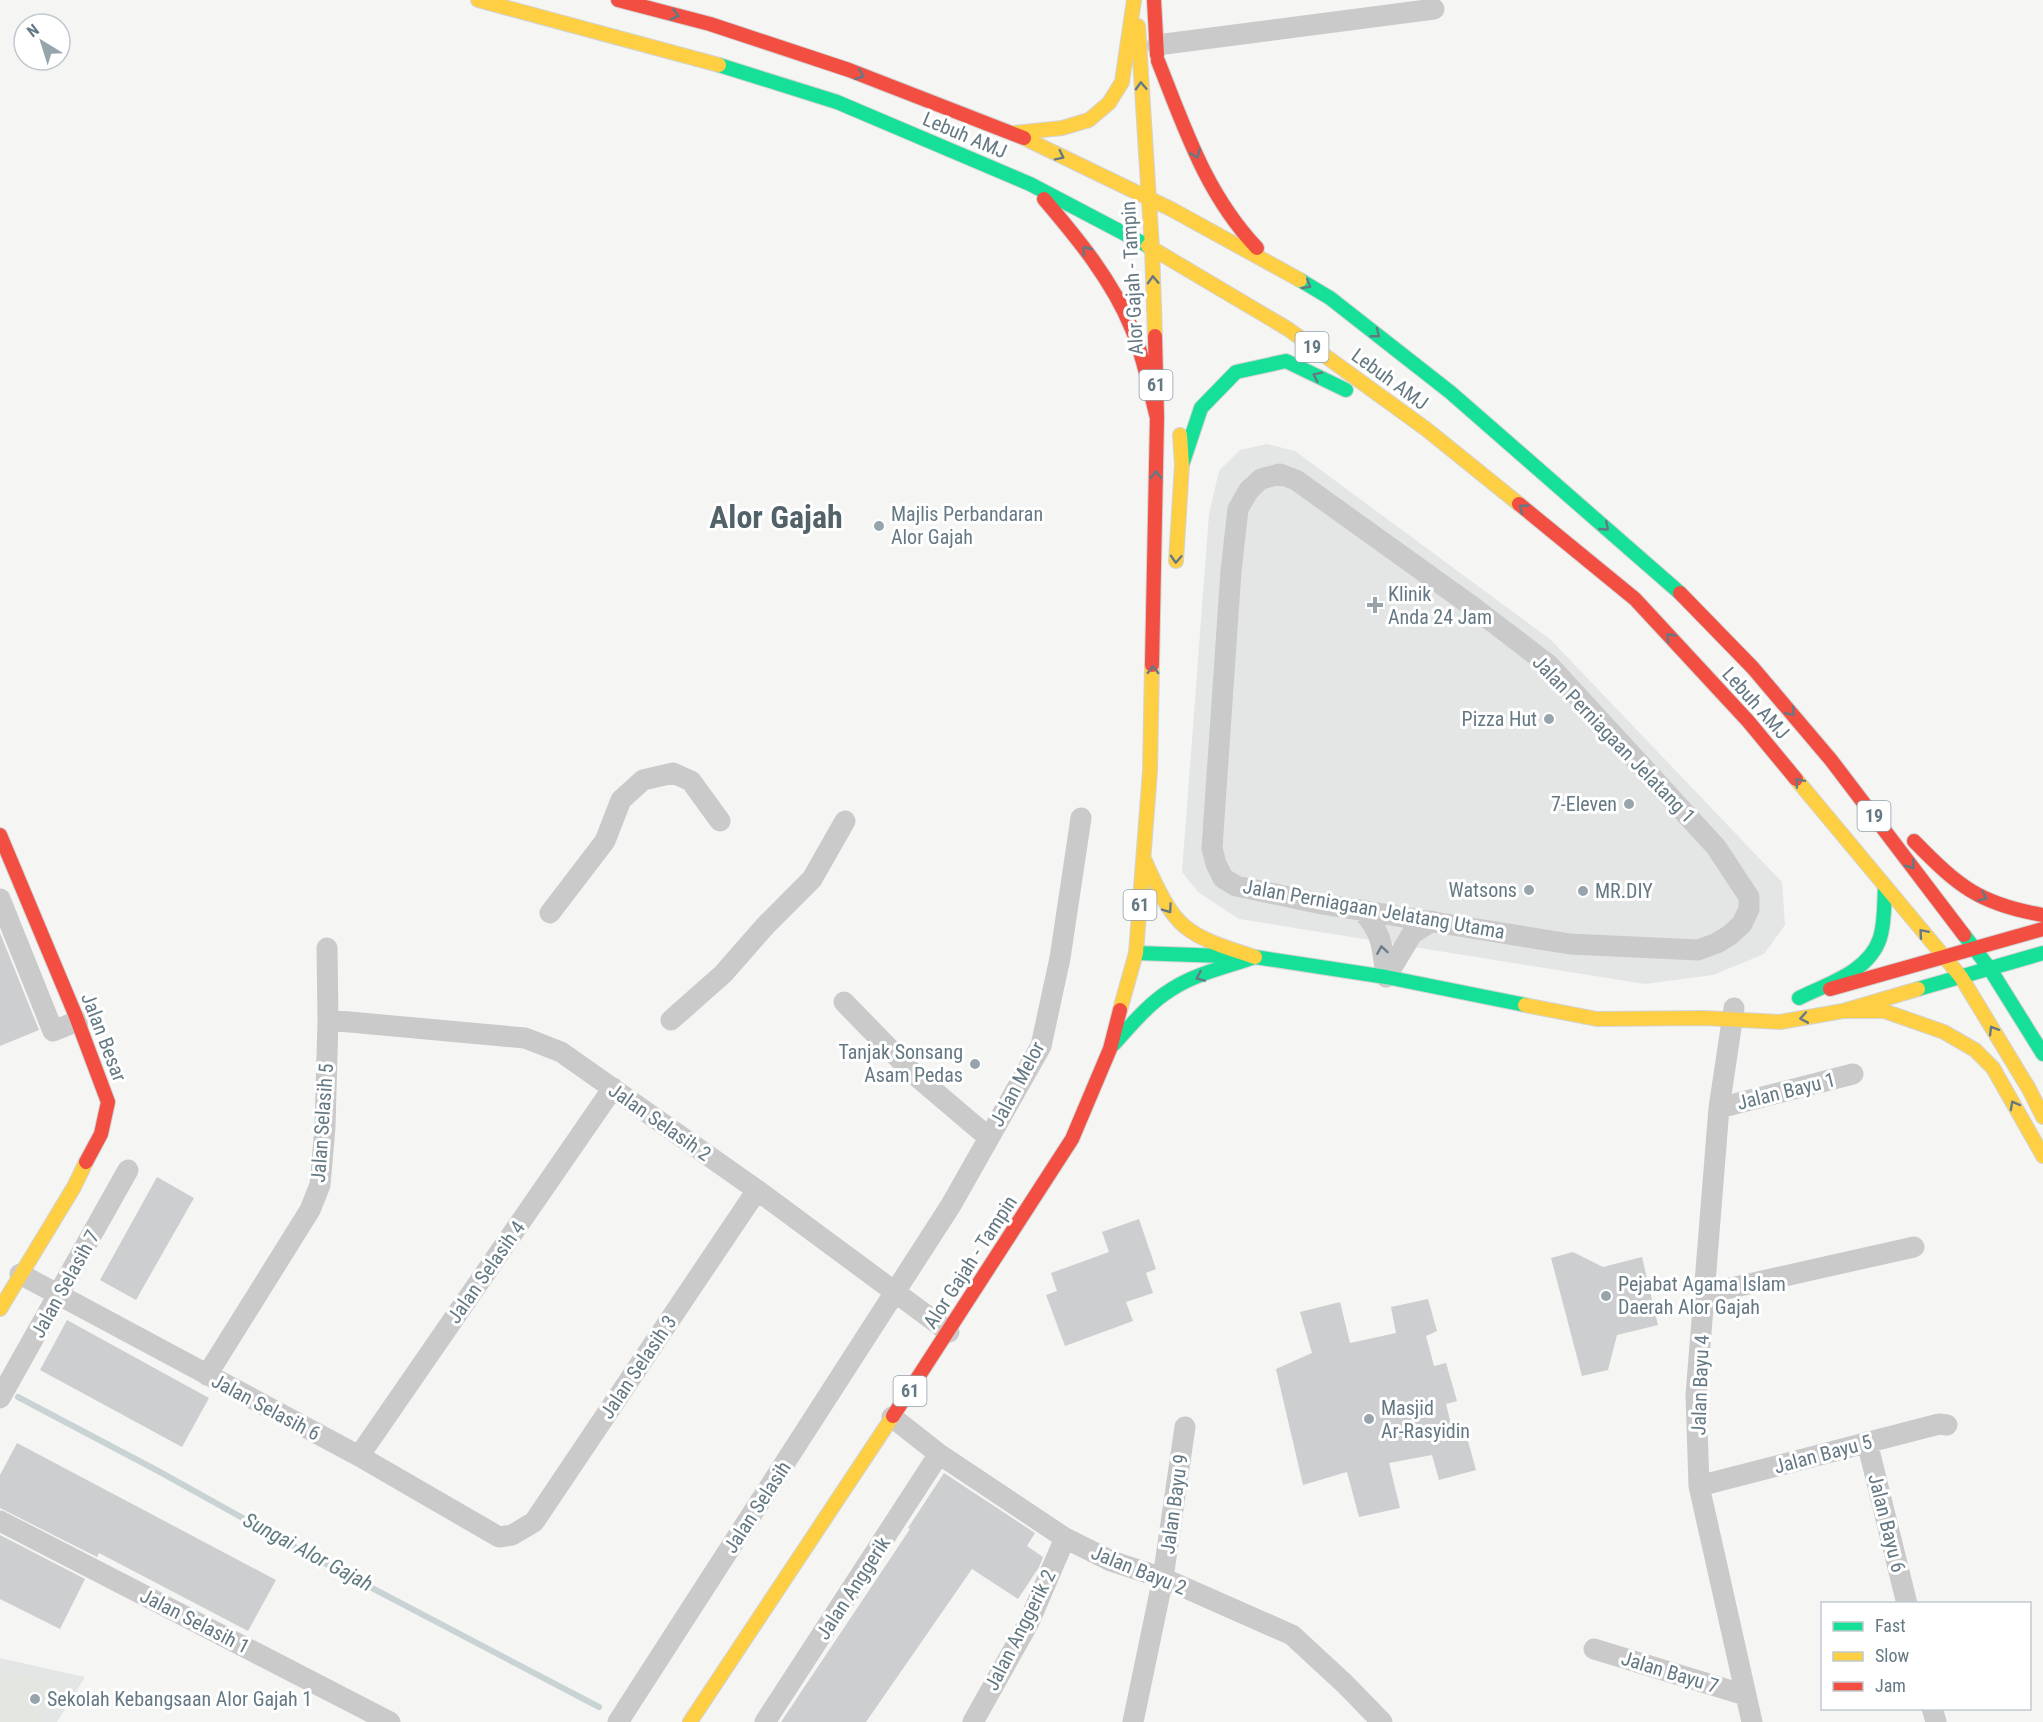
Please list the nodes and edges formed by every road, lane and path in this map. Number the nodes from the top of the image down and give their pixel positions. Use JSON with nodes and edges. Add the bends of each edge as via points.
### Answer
{"nodes":[{"id":1,"x":478,"y":0,"type":"edge"},
{"id":2,"x":618,"y":0,"type":"edge"},
{"id":3,"x":1135,"y":0,"type":"edge"},
{"id":4,"x":1154,"y":0,"type":"edge"},
{"id":5,"x":1434,"y":9,"type":"dead end"},
{"id":6,"x":1157,"y":53,"type":"junction"},
{"id":7,"x":1162,"y":106,"type":"dead end"},
{"id":8,"x":1013,"y":133,"type":"junction"},
{"id":9,"x":1030,"y":184,"type":"junction"},
{"id":10,"x":1148,"y":199,"type":"junction"},
{"id":11,"x":1170,"y":203,"type":"junction"},
{"id":12,"x":1152,"y":248,"type":"junction"},
{"id":13,"x":1173,"y":260,"type":"junction"},
{"id":14,"x":1279,"y":267,"type":"junction"},
{"id":15,"x":1174,"y":283,"type":"dead end"},
{"id":16,"x":1157,"y":418,"type":"junction"},
{"id":17,"x":1180,"y":419,"type":"dead end"},
{"id":18,"x":1426,"y":429,"type":"junction"},
{"id":19,"x":1182,"y":465,"type":"junction"},
{"id":20,"x":1261,"y":479,"type":"joint"},
{"id":21,"x":1176,"y":569,"type":"dead end"},
{"id":22,"x":1166,"y":683,"type":"dead end"},
{"id":23,"x":1831,"y":760,"type":"junction"},
{"id":24,"x":1150,"y":771,"type":"junction"},
{"id":25,"x":1081,"y":818,"type":"dead end"},
{"id":26,"x":720,"y":821,"type":"dead end"},
{"id":27,"x":845,"y":821,"type":"dead end"},
{"id":28,"x":0,"y":835,"type":"edge"},
{"id":29,"x":1144,"y":856,"type":"junction"},
{"id":30,"x":1885,"y":887,"type":"junction"},
{"id":31,"x":0,"y":899,"type":"edge"},
{"id":32,"x":1362,"y":910,"type":"junction"},
{"id":33,"x":550,"y":913,"type":"dead end"},
{"id":34,"x":2043,"y":915,"type":"edge"},
{"id":35,"x":1745,"y":919,"type":"joint"},
{"id":36,"x":1432,"y":921,"type":"junction"},
{"id":37,"x":2043,"y":929,"type":"edge"},
{"id":38,"x":327,"y":948,"type":"dead end"},
{"id":39,"x":1975,"y":948,"type":"junction"},
{"id":40,"x":1136,"y":953,"type":"junction"},
{"id":41,"x":2043,"y":953,"type":"edge"},
{"id":42,"x":1255,"y":957,"type":"junction"},
{"id":43,"x":1944,"y":957,"type":"junction"},
{"id":44,"x":1990,"y":969,"type":"junction"},
{"id":45,"x":1386,"y":977,"type":"junction"},
{"id":46,"x":1961,"y":977,"type":"junction"},
{"id":47,"x":844,"y":1002,"type":"dead end"},
{"id":48,"x":1737,"y":1011,"type":"junction"},
{"id":49,"x":1843,"y":1011,"type":"junction"},
{"id":50,"x":328,"y":1020,"type":"junction"},
{"id":51,"x":671,"y":1020,"type":"dead end"},
{"id":52,"x":78,"y":1021,"type":"junction"},
{"id":53,"x":1110,"y":1049,"type":"junction"},
{"id":54,"x":2043,"y":1054,"type":"edge"},
{"id":55,"x":1852,"y":1074,"type":"dead end"},
{"id":56,"x":613,"y":1088,"type":"junction"},
{"id":57,"x":1719,"y":1108,"type":"junction"},
{"id":58,"x":2043,"y":1117,"type":"edge"},
{"id":59,"x":988,"y":1137,"type":"junction"},
{"id":60,"x":2043,"y":1156,"type":"edge"},
{"id":61,"x":128,"y":1170,"type":"dead end"},
{"id":62,"x":757,"y":1190,"type":"junction"},
{"id":63,"x":1914,"y":1247,"type":"dead end"},
{"id":64,"x":20,"y":1274,"type":"junction"},
{"id":65,"x":895,"y":1291,"type":"junction"},
{"id":66,"x":1704,"y":1294,"type":"junction"},
{"id":67,"x":59,"y":1295,"type":"junction"},
{"id":68,"x":0,"y":1309,"type":"edge"},
{"id":69,"x":949,"y":1332,"type":"junction"},
{"id":70,"x":207,"y":1375,"type":"junction"},
{"id":71,"x":0,"y":1398,"type":"edge"},
{"id":72,"x":892,"y":1417,"type":"junction"},
{"id":73,"x":1947,"y":1425,"type":"dead end"},
{"id":74,"x":1185,"y":1427,"type":"dead end"},
{"id":75,"x":1867,"y":1442,"type":"junction"},
{"id":76,"x":939,"y":1454,"type":"junction"},
{"id":77,"x":359,"y":1456,"type":"junction"},
{"id":78,"x":1699,"y":1486,"type":"junction"},
{"id":79,"x":0,"y":1521,"type":"edge"},
{"id":80,"x":512,"y":1535,"type":"joint"},
{"id":81,"x":1065,"y":1538,"type":"junction"},
{"id":82,"x":1163,"y":1578,"type":"junction"},
{"id":83,"x":1907,"y":1602,"type":"edge"},
{"id":84,"x":1594,"y":1649,"type":"dead end"},
{"id":85,"x":1745,"y":1695,"type":"junction"},
{"id":86,"x":390,"y":1722,"type":"edge"},
{"id":87,"x":618,"y":1722,"type":"edge"},
{"id":88,"x":690,"y":1722,"type":"edge"},
{"id":89,"x":765,"y":1722,"type":"edge"},
{"id":90,"x":973,"y":1722,"type":"edge"},
{"id":91,"x":1133,"y":1722,"type":"edge"},
{"id":92,"x":1382,"y":1722,"type":"edge"},
{"id":93,"x":1752,"y":1722,"type":"edge"}],
"edges":[{"from":1,"to":9,"type":"main road","name":"Lebuh AMJ","number":"19","via":[[696,58],[837,102]]},
{"from":2,"to":8,"type":"main road","name":"Lebuh AMJ","number":"19","one_way":true,"via":[[710,24],[849,70]]},
{"from":3,"to":8,"type":"main road","via":[[1122,82],[1108,103],[1089,120],[1062,128]]},
{"from":10,"to":3,"type":"main road","name":"Alor Gajah - Tampin","number":"61","one_way":true},
{"from":4,"to":6,"type":"main road"},
{"from":5,"to":6,"type":"street"},
{"from":6,"to":7,"type":"main road"},
{"from":6,"to":14,"type":"main road","one_way":true,"via":[[1204,173],[1238,230]]},
{"from":8,"to":10,"type":"main road","name":"Lebuh AMJ","number":"19","one_way":true},
{"from":9,"to":12,"type":"main road","name":"Lebuh AMJ","number":"19"},
{"from":16,"to":9,"type":"main road","one_way":true,"via":[[1132,328],[1101,269]]},
{"from":10,"to":11,"type":"main road","name":"Lebuh AMJ","number":"19"},
{"from":10,"to":12,"type":"main road","name":"Alor Gajah - Tampin","number":"61"},
{"from":11,"to":13,"type":"main road"},
{"from":11,"to":14,"type":"main road","name":"Lebuh AMJ","number":"19"},
{"from":12,"to":13,"type":"main road","name":"Lebuh AMJ","number":"19"},
{"from":16,"to":12,"type":"main road","name":"Alor Gajah - Tampin","number":"61","one_way":true},
{"from":13,"to":15,"type":"main road"},
{"from":13,"to":18,"type":"main road","name":"Lebuh AMJ","number":"19","via":[[1288,329]]},
{"from":14,"to":23,"type":"main road","name":"Lebuh AMJ","number":"19","one_way":true,"via":[[1330,298],[1450,392],[1671,584],[1753,668]]},
{"from":24,"to":16,"type":"main road","name":"Alor Gajah - Tampin","number":"61","one_way":true},
{"from":17,"to":19,"type":"main road","number":"61"},
{"from":18,"to":19,"type":"main road","one_way":true,"via":[[1286,361],[1236,372],[1201,408]]},
{"from":30,"to":18,"type":"main road","name":"Lebuh AMJ","number":"19","one_way":true,"via":[[1748,721],[1635,599]]},
{"from":19,"to":21,"type":"main road","number":"61","one_way":true},
{"from":20,"to":32,"type":"street","name":"Jalan Perniagaan Jelatang Utama","via":[[1238,509],[1236,523],[1212,848],[1223,878],[1236,886]]},
{"from":20,"to":35,"type":"street","name":"Jalan Perniagaan Jelatang 1","via":[[1280,474],[1296,480],[1549,665],[1716,847],[1749,897]]},
{"from":22,"to":24,"type":"main road","name":"Alor Gajah - Tampin","number":"61"},
{"from":23,"to":34,"type":"main road","one_way":true,"via":[[1955,881],[2015,911]]},
{"from":23,"to":39,"type":"main road","name":"Lebuh AMJ","number":"19","one_way":true},
{"from":24,"to":29,"type":"main road","name":"Alor Gajah - Tampin","number":"61"},
{"from":25,"to":59,"type":"street","name":"Jalan Melor","via":[[1041,1046]]},
{"from":26,"to":33,"type":"street","via":[[691,781],[673,773],[643,780],[621,800],[605,841]]},
{"from":27,"to":51,"type":"street","via":[[812,879],[723,974]]},
{"from":28,"to":52,"type":"main road","name":"Jalan Besar"},
{"from":29,"to":40,"type":"main road","name":"Alor Gajah - Tampin","number":"61"},
{"from":29,"to":42,"type":"main road","one_way":true,"via":[[1162,900],[1175,919],[1194,935]]},
{"from":43,"to":30,"type":"main road","name":"Lebuh AMJ","number":"19","one_way":true},
{"from":30,"to":43,"type":"main road","via":[[1881,932],[1874,951],[1854,971],[1794,998]]},
{"from":31,"to":52,"type":"street","via":[[53,1031]]},
{"from":32,"to":36,"type":"street","name":"Jalan Perniagaan Jelatang Utama"},
{"from":45,"to":32,"type":"street","one_way":true,"via":[[1376,926]]},
{"from":35,"to":36,"type":"street","name":"Jalan Perniagaan Jelatang Utama","via":[[1730,935],[1698,950],[1570,944]]},
{"from":36,"to":45,"type":"street","via":[[1412,934]]},
{"from":37,"to":39,"type":"main road"},
{"from":38,"to":50,"type":"street","name":"Jalan Selasih 5"},
{"from":39,"to":43,"type":"main road"},
{"from":39,"to":44,"type":"main road","name":"Lebuh AMJ","number":"19"},
{"from":40,"to":42,"type":"main road"},
{"from":40,"to":53,"type":"main road","name":"Alor Gajah - Tampin","number":"61"},
{"from":41,"to":44,"type":"main road"},
{"from":42,"to":45,"type":"main road"},
{"from":42,"to":53,"type":"main road","one_way":true,"via":[[1173,989],[1147,1009]]},
{"from":43,"to":46,"type":"main road","name":"Lebuh AMJ","number":"19"},
{"from":44,"to":46,"type":"main road"},
{"from":44,"to":54,"type":"main road","name":"Lebuh AMJ","number":"19"},
{"from":45,"to":48,"type":"main road","via":[[1598,1019],[1704,1018]]},
{"from":46,"to":49,"type":"main road"},
{"from":58,"to":46,"type":"main road","name":"Lebuh AMJ","number":"19","one_way":true},
{"from":47,"to":59,"type":"street","via":[[915,1075]]},
{"from":49,"to":48,"type":"main road","one_way":true,"via":[[1780,1022]]},
{"from":48,"to":57,"type":"street","name":"Jalan Bayu 4"},
{"from":60,"to":49,"type":"main road","one_way":true,"via":[[1993,1068],[1975,1050],[1944,1032],[1884,1011]]},
{"from":50,"to":56,"type":"street","name":"Jalan Selasih 2","via":[[525,1038],[561,1052]]},
{"from":50,"to":70,"type":"street","name":"Jalan Selasih 5","via":[[320,1185],[310,1210]]},
{"from":52,"to":64,"type":"main road","name":"Jalan Besar","via":[[108,1102],[101,1134],[74,1187]]},
{"from":53,"to":69,"type":"main road","name":"Alor Gajah - Tampin","number":"61","via":[[1072,1139]]},
{"from":55,"to":57,"type":"street","name":"Jalan Bayu 1"},
{"from":56,"to":62,"type":"street","name":"Jalan Selasih 2"},
{"from":56,"to":77,"type":"street","name":"Jalan Selasih 4"},
{"from":57,"to":66,"type":"street","name":"Jalan Bayu 4"},
{"from":59,"to":65,"type":"street","name":"Jalan Melor","via":[[951,1205]]},
{"from":61,"to":67,"type":"street","name":"Jalan Selasih 7"},
{"from":62,"to":65,"type":"street","name":"Jalan Selasih 2"},
{"from":62,"to":80,"type":"street","name":"Jalan Selasih 3","via":[[534,1522]]},
{"from":63,"to":66,"type":"street"},
{"from":64,"to":67,"type":"street","name":"Jalan Selasih 6"},
{"from":64,"to":68,"type":"main road","name":"Jalan Besar"},
{"from":65,"to":69,"type":"street","name":"Jalan Selasih 2"},
{"from":65,"to":87,"type":"street","name":"Jalan Selasih"},
{"from":66,"to":78,"type":"street","name":"Jalan Bayu 4","via":[[1696,1395]]},
{"from":67,"to":70,"type":"street","name":"Jalan Selasih 6"},
{"from":67,"to":71,"type":"street","name":"Jalan Selasih 7"},
{"from":69,"to":72,"type":"main road","name":"Alor Gajah - Tampin","number":"61"},
{"from":70,"to":77,"type":"street","name":"Jalan Selasih 6"},
{"from":72,"to":76,"type":"street","name":"Jalan Bayu 2"},
{"from":72,"to":88,"type":"main road","name":"Alor Gajah - Tampin","number":"61"},
{"from":73,"to":75,"type":"street","name":"Jalan Bayu 5"},
{"from":74,"to":82,"type":"street","name":"Jalan Bayu 9"},
{"from":75,"to":78,"type":"street","name":"Jalan Bayu 5"},
{"from":75,"to":83,"type":"street","name":"Jalan Bayu 6"},
{"from":76,"to":81,"type":"street","name":"Jalan Bayu 2"},
{"from":76,"to":89,"type":"street","name":"Jalan Anggerik"},
{"from":77,"to":80,"type":"street","name":"Jalan Selasih 6","via":[[499,1537]]},
{"from":78,"to":85,"type":"street","name":"Jalan Bayu 4"},
{"from":79,"to":86,"type":"street","name":"Jalan Selasih 1"},
{"from":81,"to":82,"type":"street","name":"Jalan Bayu 2","via":[[1111,1561]]},
{"from":81,"to":90,"type":"street","name":"Jalan Anggerik 2","via":[[1029,1622]]},
{"from":82,"to":91,"type":"street","name":"Jalan Bayu 9"},
{"from":82,"to":92,"type":"street","name":"Jalan Bayu 2","via":[[1292,1635]]},
{"from":84,"to":85,"type":"street","name":"Jalan Bayu 7"},
{"from":85,"to":93,"type":"street","name":"Jalan Bayu 4"}]}
